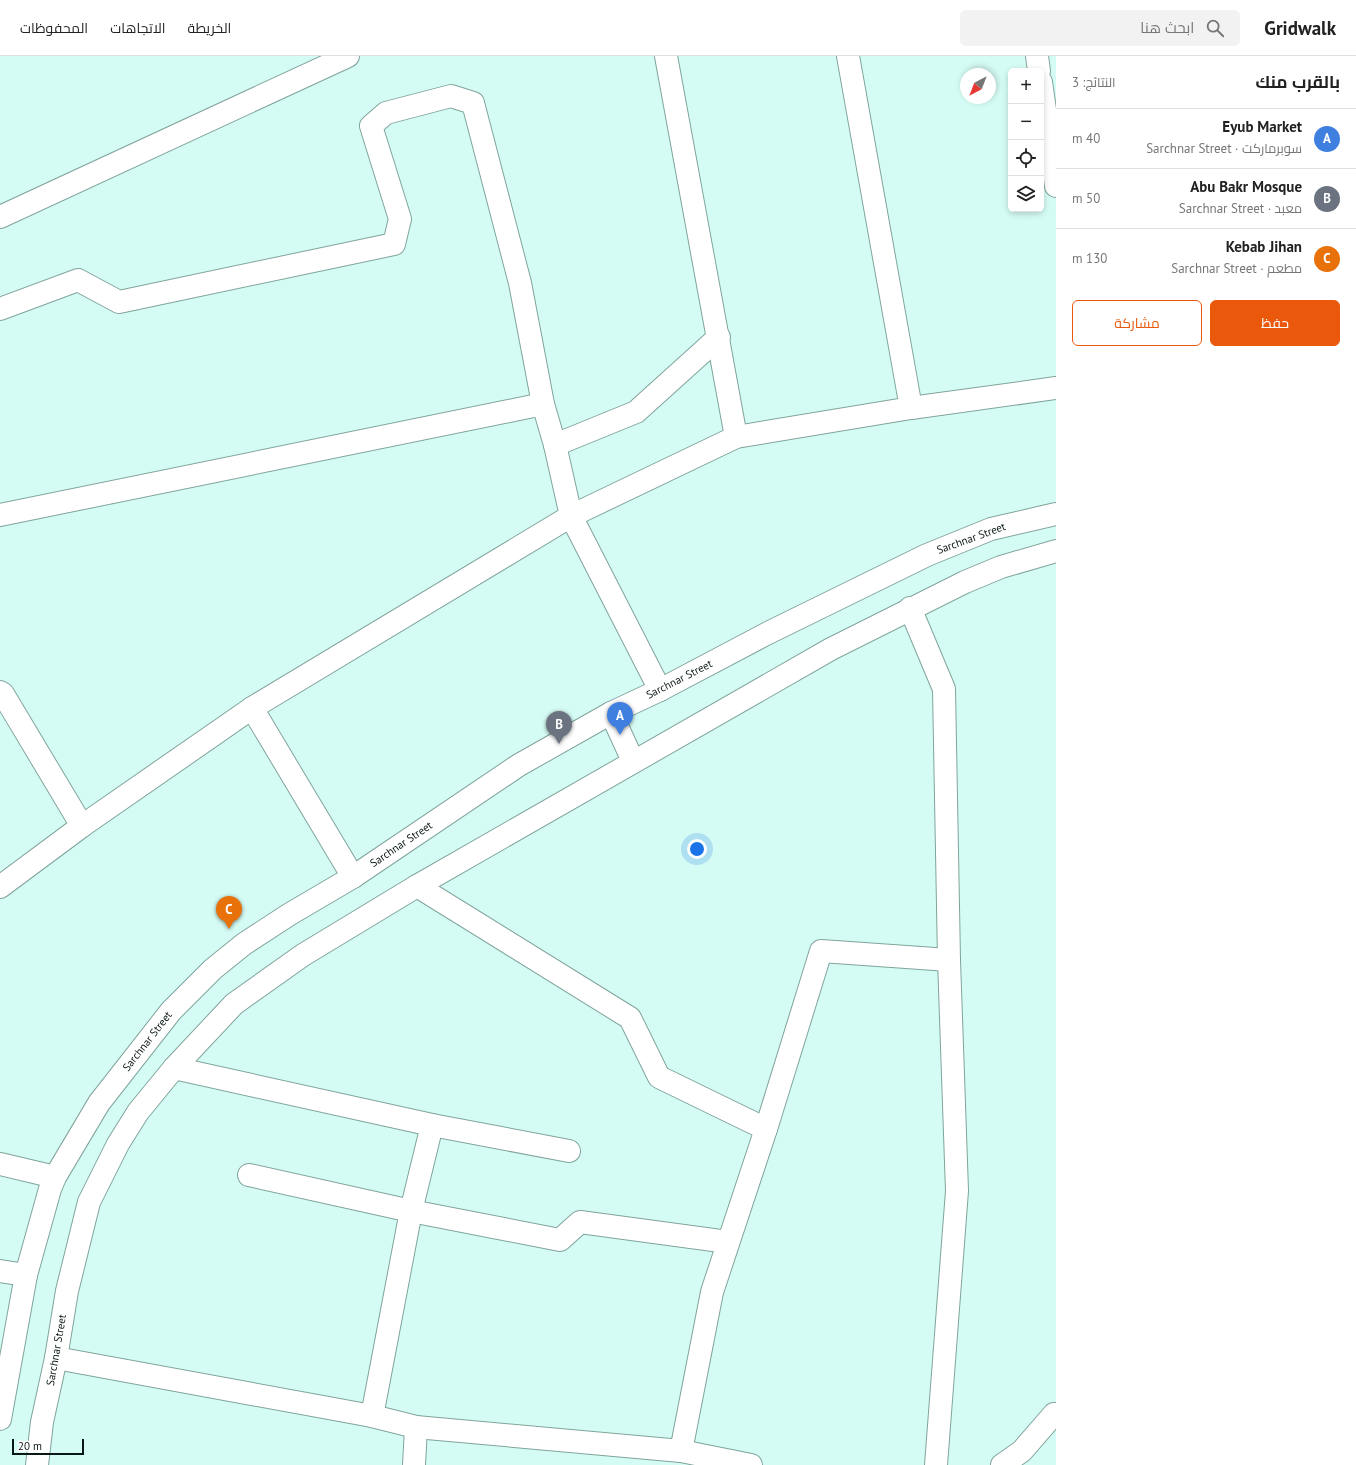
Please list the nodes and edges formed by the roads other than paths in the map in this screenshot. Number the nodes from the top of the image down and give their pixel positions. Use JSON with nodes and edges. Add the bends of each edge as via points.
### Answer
{"nodes":[{"id":1,"x":348,"y":56,"type":"edge"},
{"id":2,"x":666,"y":56,"type":"edge"},
{"id":3,"x":848,"y":56,"type":"edge"},
{"id":4,"x":1037,"y":56,"type":"edge"},
{"id":5,"x":1039,"y":68,"type":"edge"},
{"id":6,"x":1044,"y":103,"type":"edge"},
{"id":7,"x":1056,"y":186,"type":"edge"},
{"id":8,"x":0,"y":217,"type":"edge"},
{"id":9,"x":0,"y":309,"type":"edge"},
{"id":10,"x":719,"y":337,"type":"junction"},
{"id":11,"x":1056,"y":388,"type":"edge"},
{"id":12,"x":543,"y":404,"type":"junction"},
{"id":13,"x":911,"y":408,"type":"junction"},
{"id":14,"x":736,"y":437,"type":"junction"},
{"id":15,"x":555,"y":445,"type":"junction"},
{"id":16,"x":1056,"y":514,"type":"edge"},
{"id":17,"x":0,"y":515,"type":"edge"},
{"id":18,"x":571,"y":516,"type":"junction"},
{"id":19,"x":1056,"y":551,"type":"edge"},
{"id":20,"x":910,"y":608,"type":"junction"},
{"id":21,"x":660,"y":690,"type":"junction"},
{"id":22,"x":0,"y":692,"type":"edge"},
{"id":23,"x":252,"y":708,"type":"junction"},
{"id":24,"x":611,"y":713,"type":"junction"},
{"id":25,"x":633,"y":761,"type":"junction"},
{"id":26,"x":82,"y":826,"type":"junction"},
{"id":27,"x":353,"y":877,"type":"junction"},
{"id":28,"x":417,"y":886,"type":"junction"},
{"id":29,"x":0,"y":887,"type":"edge"},
{"id":30,"x":949,"y":960,"type":"junction"},
{"id":31,"x":174,"y":1068,"type":"junction"},
{"id":32,"x":432,"y":1125,"type":"junction"},
{"id":33,"x":766,"y":1129,"type":"junction"},
{"id":34,"x":569,"y":1151,"type":"dead end"},
{"id":35,"x":0,"y":1164,"type":"edge"},
{"id":36,"x":249,"y":1175,"type":"dead end"},
{"id":37,"x":55,"y":1177,"type":"junction"},
{"id":38,"x":411,"y":1211,"type":"junction"},
{"id":39,"x":728,"y":1242,"type":"junction"},
{"id":40,"x":0,"y":1271,"type":"edge"},
{"id":41,"x":26,"y":1275,"type":"junction"},
{"id":42,"x":56,"y":1358,"type":"junction"},
{"id":43,"x":1055,"y":1410,"type":"edge"},
{"id":44,"x":372,"y":1416,"type":"junction"},
{"id":45,"x":0,"y":1419,"type":"edge"},
{"id":46,"x":416,"y":1427,"type":"junction"},
{"id":47,"x":681,"y":1451,"type":"junction"},
{"id":48,"x":37,"y":1465,"type":"edge"},
{"id":49,"x":414,"y":1465,"type":"edge"},
{"id":50,"x":751,"y":1465,"type":"edge"},
{"id":51,"x":936,"y":1465,"type":"edge"},
{"id":52,"x":1002,"y":1465,"type":"edge"}],
"edges":[{"from":1,"to":8,"type":"street"},
{"from":2,"to":10,"type":"street"},
{"from":3,"to":13,"type":"street"},
{"from":4,"to":5,"type":"street"},
{"from":6,"to":7,"type":"street"},
{"from":9,"to":12,"type":"street","via":[[78,280],[118,302],[394,244],[400,218],[371,126],[386,113],[451,96],[473,103],[520,283]]},
{"from":10,"to":14,"type":"street"},
{"from":10,"to":15,"type":"street","via":[[636,412]]},
{"from":11,"to":13,"type":"street"},
{"from":12,"to":15,"type":"street"},
{"from":12,"to":17,"type":"street"},
{"from":13,"to":14,"type":"street"},
{"from":14,"to":18,"type":"street"},
{"from":15,"to":18,"type":"street"},
{"from":16,"to":21,"type":"street","name":"Sarchnar Street","via":[[991,529],[927,555],[768,633]]},
{"from":18,"to":21,"type":"street"},
{"from":18,"to":23,"type":"street"},
{"from":19,"to":20,"type":"street","name":"Sarchnar Street","via":[[1001,567]]},
{"from":20,"to":25,"type":"street","name":"Sarchnar Street","via":[[831,649]]},
{"from":20,"to":30,"type":"street","via":[[944,689]]},
{"from":21,"to":24,"type":"street","name":"Sarchnar Street"},
{"from":22,"to":26,"type":"street"},
{"from":23,"to":26,"type":"street"},
{"from":23,"to":27,"type":"street"},
{"from":24,"to":25,"type":"street"},
{"from":24,"to":27,"type":"street","name":"Sarchnar Street","via":[[519,765]]},
{"from":25,"to":28,"type":"street","name":"Sarchnar Street"},
{"from":26,"to":29,"type":"street"},
{"from":27,"to":37,"type":"street","name":"Sarchnar Street","via":[[244,944],[194,987],[171,1011],[99,1103]]},
{"from":28,"to":31,"type":"street","name":"Sarchnar Street","via":[[304,955],[239,1000]]},
{"from":28,"to":33,"type":"street","via":[[630,1018],[659,1077]]},
{"from":30,"to":33,"type":"street","via":[[821,951]]},
{"from":30,"to":51,"type":"street","via":[[957,1191]]},
{"from":31,"to":32,"type":"street"},
{"from":31,"to":42,"type":"street","name":"Sarchnar Street","via":[[138,1112],[118,1144],[89,1202],[67,1291]]},
{"from":32,"to":34,"type":"street"},
{"from":32,"to":38,"type":"street"},
{"from":33,"to":39,"type":"street"},
{"from":35,"to":37,"type":"street"},
{"from":36,"to":38,"type":"street"},
{"from":37,"to":41,"type":"street","name":"Sarchnar Street"},
{"from":38,"to":39,"type":"street","via":[[560,1240],[580,1222]]},
{"from":38,"to":44,"type":"street"},
{"from":39,"to":47,"type":"street","via":[[712,1292]]},
{"from":40,"to":41,"type":"street"},
{"from":41,"to":45,"type":"street","name":"Sarchnar Street"},
{"from":42,"to":44,"type":"street"},
{"from":42,"to":48,"type":"street","name":"Sarchnar Street","via":[[42,1422]]},
{"from":43,"to":52,"type":"street","via":[[1022,1451]]},
{"from":44,"to":46,"type":"street"},
{"from":46,"to":47,"type":"street"},
{"from":46,"to":49,"type":"street"},
{"from":47,"to":50,"type":"street"}]}
